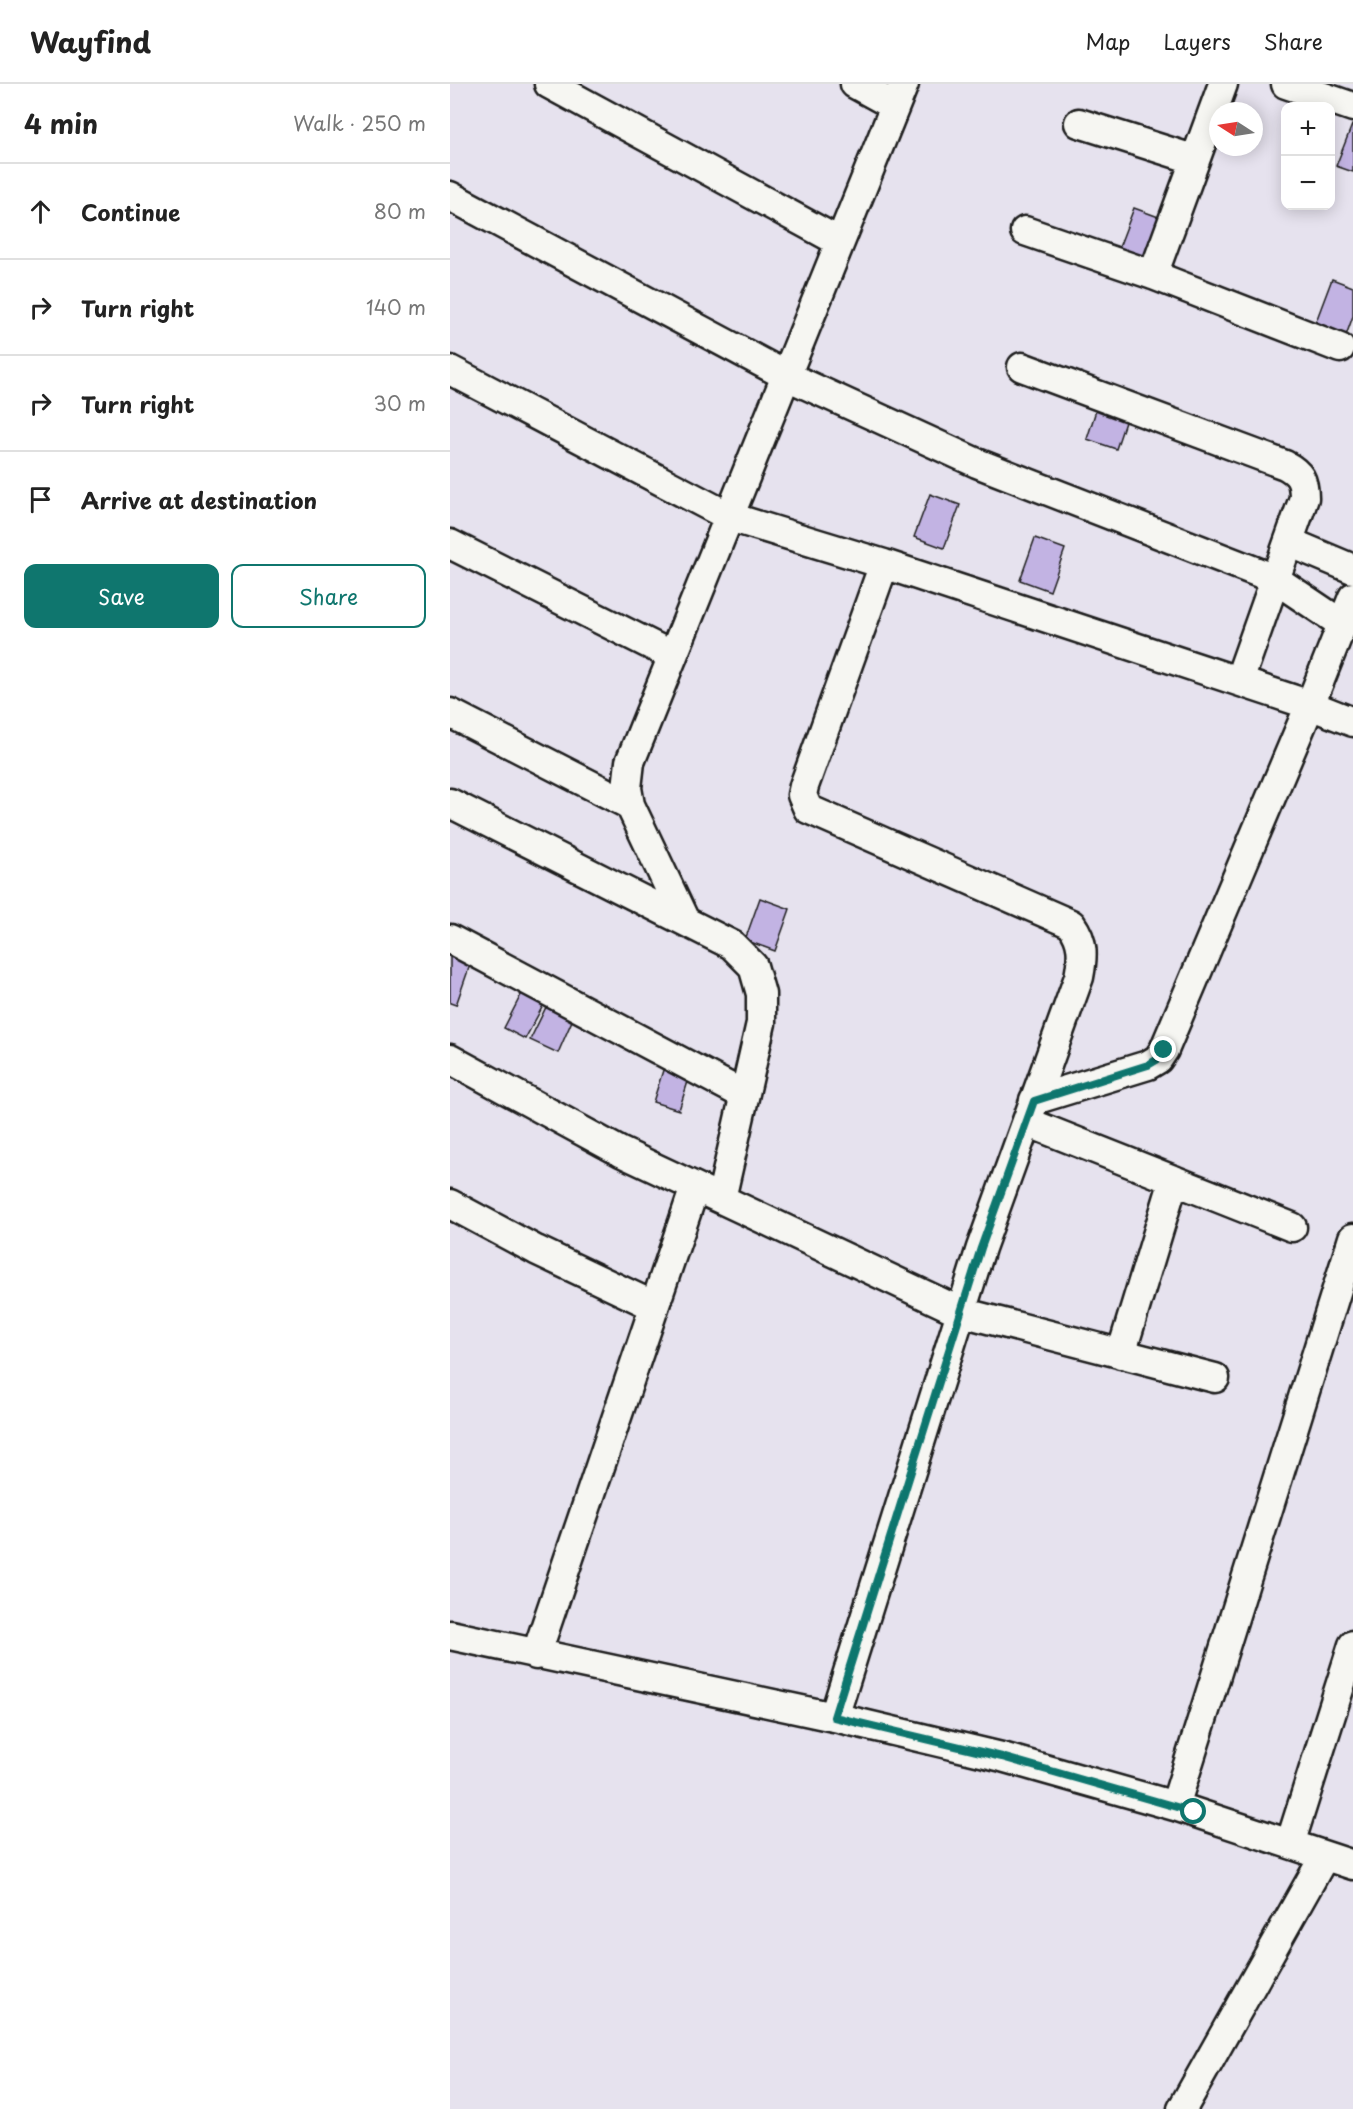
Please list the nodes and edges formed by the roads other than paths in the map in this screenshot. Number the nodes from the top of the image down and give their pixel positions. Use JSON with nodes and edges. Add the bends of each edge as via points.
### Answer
{"nodes":[{"id":1,"x":549,"y":84,"type":"edge"},
{"id":2,"x":855,"y":84,"type":"edge"},
{"id":3,"x":1223,"y":84,"type":"edge"},
{"id":4,"x":1286,"y":84,"type":"edge"},
{"id":5,"x":899,"y":95,"type":"edge"},
{"id":6,"x":1353,"y":107,"type":"edge"},
{"id":7,"x":1079,"y":123,"type":"dead end"},
{"id":8,"x":1193,"y":159,"type":"junction"},
{"id":9,"x":450,"y":196,"type":"edge"},
{"id":10,"x":1025,"y":231,"type":"dead end"},
{"id":11,"x":840,"y":242,"type":"junction"},
{"id":12,"x":1153,"y":275,"type":"junction"},
{"id":13,"x":1340,"y":348,"type":"dead end"},
{"id":14,"x":1022,"y":367,"type":"dead end"},
{"id":15,"x":450,"y":370,"type":"edge"},
{"id":16,"x":787,"y":376,"type":"junction"},
{"id":17,"x":730,"y":517,"type":"junction"},
{"id":18,"x":1288,"y":542,"type":"junction"},
{"id":19,"x":450,"y":544,"type":"edge"},
{"id":20,"x":884,"y":564,"type":"junction"},
{"id":21,"x":1353,"y":569,"type":"edge"},
{"id":22,"x":1275,"y":579,"type":"junction"},
{"id":23,"x":1353,"y":597,"type":"edge"},
{"id":24,"x":1342,"y":624,"type":"junction"},
{"id":25,"x":673,"y":656,"type":"junction"},
{"id":26,"x":1239,"y":681,"type":"junction"},
{"id":27,"x":1310,"y":705,"type":"junction"},
{"id":28,"x":450,"y":713,"type":"edge"},
{"id":29,"x":1353,"y":722,"type":"edge"},
{"id":30,"x":450,"y":803,"type":"edge"},
{"id":31,"x":630,"y":805,"type":"junction"},
{"id":32,"x":685,"y":921,"type":"junction"},
{"id":33,"x":450,"y":939,"type":"edge"},
{"id":34,"x":450,"y":1059,"type":"edge"},
{"id":35,"x":744,"y":1095,"type":"junction"},
{"id":36,"x":1031,"y":1111,"type":"junction"},
{"id":37,"x":1174,"y":1180,"type":"junction"},
{"id":38,"x":695,"y":1187,"type":"junction"},
{"id":39,"x":721,"y":1199,"type":"junction"},
{"id":40,"x":450,"y":1204,"type":"edge"},
{"id":41,"x":1292,"y":1227,"type":"dead end"},
{"id":42,"x":1353,"y":1238,"type":"edge"},
{"id":43,"x":654,"y":1306,"type":"junction"},
{"id":44,"x":962,"y":1312,"type":"junction"},
{"id":45,"x":1121,"y":1354,"type":"junction"},
{"id":46,"x":1215,"y":1378,"type":"dead end"},
{"id":47,"x":450,"y":1635,"type":"edge"},
{"id":48,"x":1353,"y":1645,"type":"edge"},
{"id":49,"x":536,"y":1655,"type":"junction"},
{"id":50,"x":834,"y":1717,"type":"junction"},
{"id":51,"x":1175,"y":1806,"type":"junction"},
{"id":52,"x":1290,"y":1844,"type":"junction"},
{"id":53,"x":1324,"y":1857,"type":"junction"},
{"id":54,"x":1353,"y":1865,"type":"edge"},
{"id":55,"x":1182,"y":2109,"type":"edge"}],
"edges":[{"from":1,"to":11,"type":"street"},
{"from":2,"to":5,"type":"street"},
{"from":3,"to":8,"type":"street"},
{"from":4,"to":6,"type":"street"},
{"from":5,"to":11,"type":"street"},
{"from":7,"to":8,"type":"street"},
{"from":8,"to":12,"type":"street"},
{"from":9,"to":16,"type":"street"},
{"from":10,"to":12,"type":"street"},
{"from":11,"to":16,"type":"street"},
{"from":12,"to":13,"type":"street"},
{"from":14,"to":18,"type":"street","via":[[1298,472],[1304,483],[1304,498]]},
{"from":15,"to":17,"type":"street"},
{"from":16,"to":17,"type":"street"},
{"from":16,"to":22,"type":"street","via":[[977,463]]},
{"from":17,"to":20,"type":"street"},
{"from":17,"to":25,"type":"street"},
{"from":18,"to":21,"type":"street"},
{"from":18,"to":22,"type":"street"},
{"from":19,"to":25,"type":"street"},
{"from":20,"to":26,"type":"street"},
{"from":20,"to":36,"type":"street","via":[[804,786],[804,803],[808,809],[1071,924],[1083,954],[1079,977]]},
{"from":22,"to":24,"type":"street"},
{"from":22,"to":26,"type":"street"},
{"from":23,"to":24,"type":"street"},
{"from":24,"to":27,"type":"street"},
{"from":25,"to":31,"type":"street","via":[[630,762]]},
{"from":26,"to":27,"type":"street"},
{"from":27,"to":29,"type":"street"},
{"from":27,"to":36,"type":"street","via":[[1158,1059]]},
{"from":28,"to":31,"type":"street"},
{"from":30,"to":32,"type":"street"},
{"from":31,"to":32,"type":"street"},
{"from":32,"to":35,"type":"street","via":[[732,945],[753,966],[761,994],[761,1023]]},
{"from":33,"to":35,"type":"street"},
{"from":34,"to":38,"type":"street","via":[[621,1152]]},
{"from":35,"to":39,"type":"street"},
{"from":36,"to":37,"type":"street"},
{"from":36,"to":44,"type":"street"},
{"from":37,"to":41,"type":"street"},
{"from":37,"to":45,"type":"street"},
{"from":38,"to":39,"type":"street"},
{"from":38,"to":43,"type":"street"},
{"from":39,"to":44,"type":"street"},
{"from":40,"to":43,"type":"street"},
{"from":42,"to":51,"type":"street"},
{"from":43,"to":49,"type":"street"},
{"from":44,"to":45,"type":"street"},
{"from":44,"to":50,"type":"street"},
{"from":45,"to":46,"type":"street"},
{"from":47,"to":49,"type":"street"},
{"from":48,"to":52,"type":"street"},
{"from":49,"to":50,"type":"street"},
{"from":50,"to":51,"type":"street","via":[[1002,1757]]},
{"from":51,"to":52,"type":"street"},
{"from":52,"to":53,"type":"street"},
{"from":53,"to":54,"type":"street"},
{"from":53,"to":55,"type":"street"}]}
